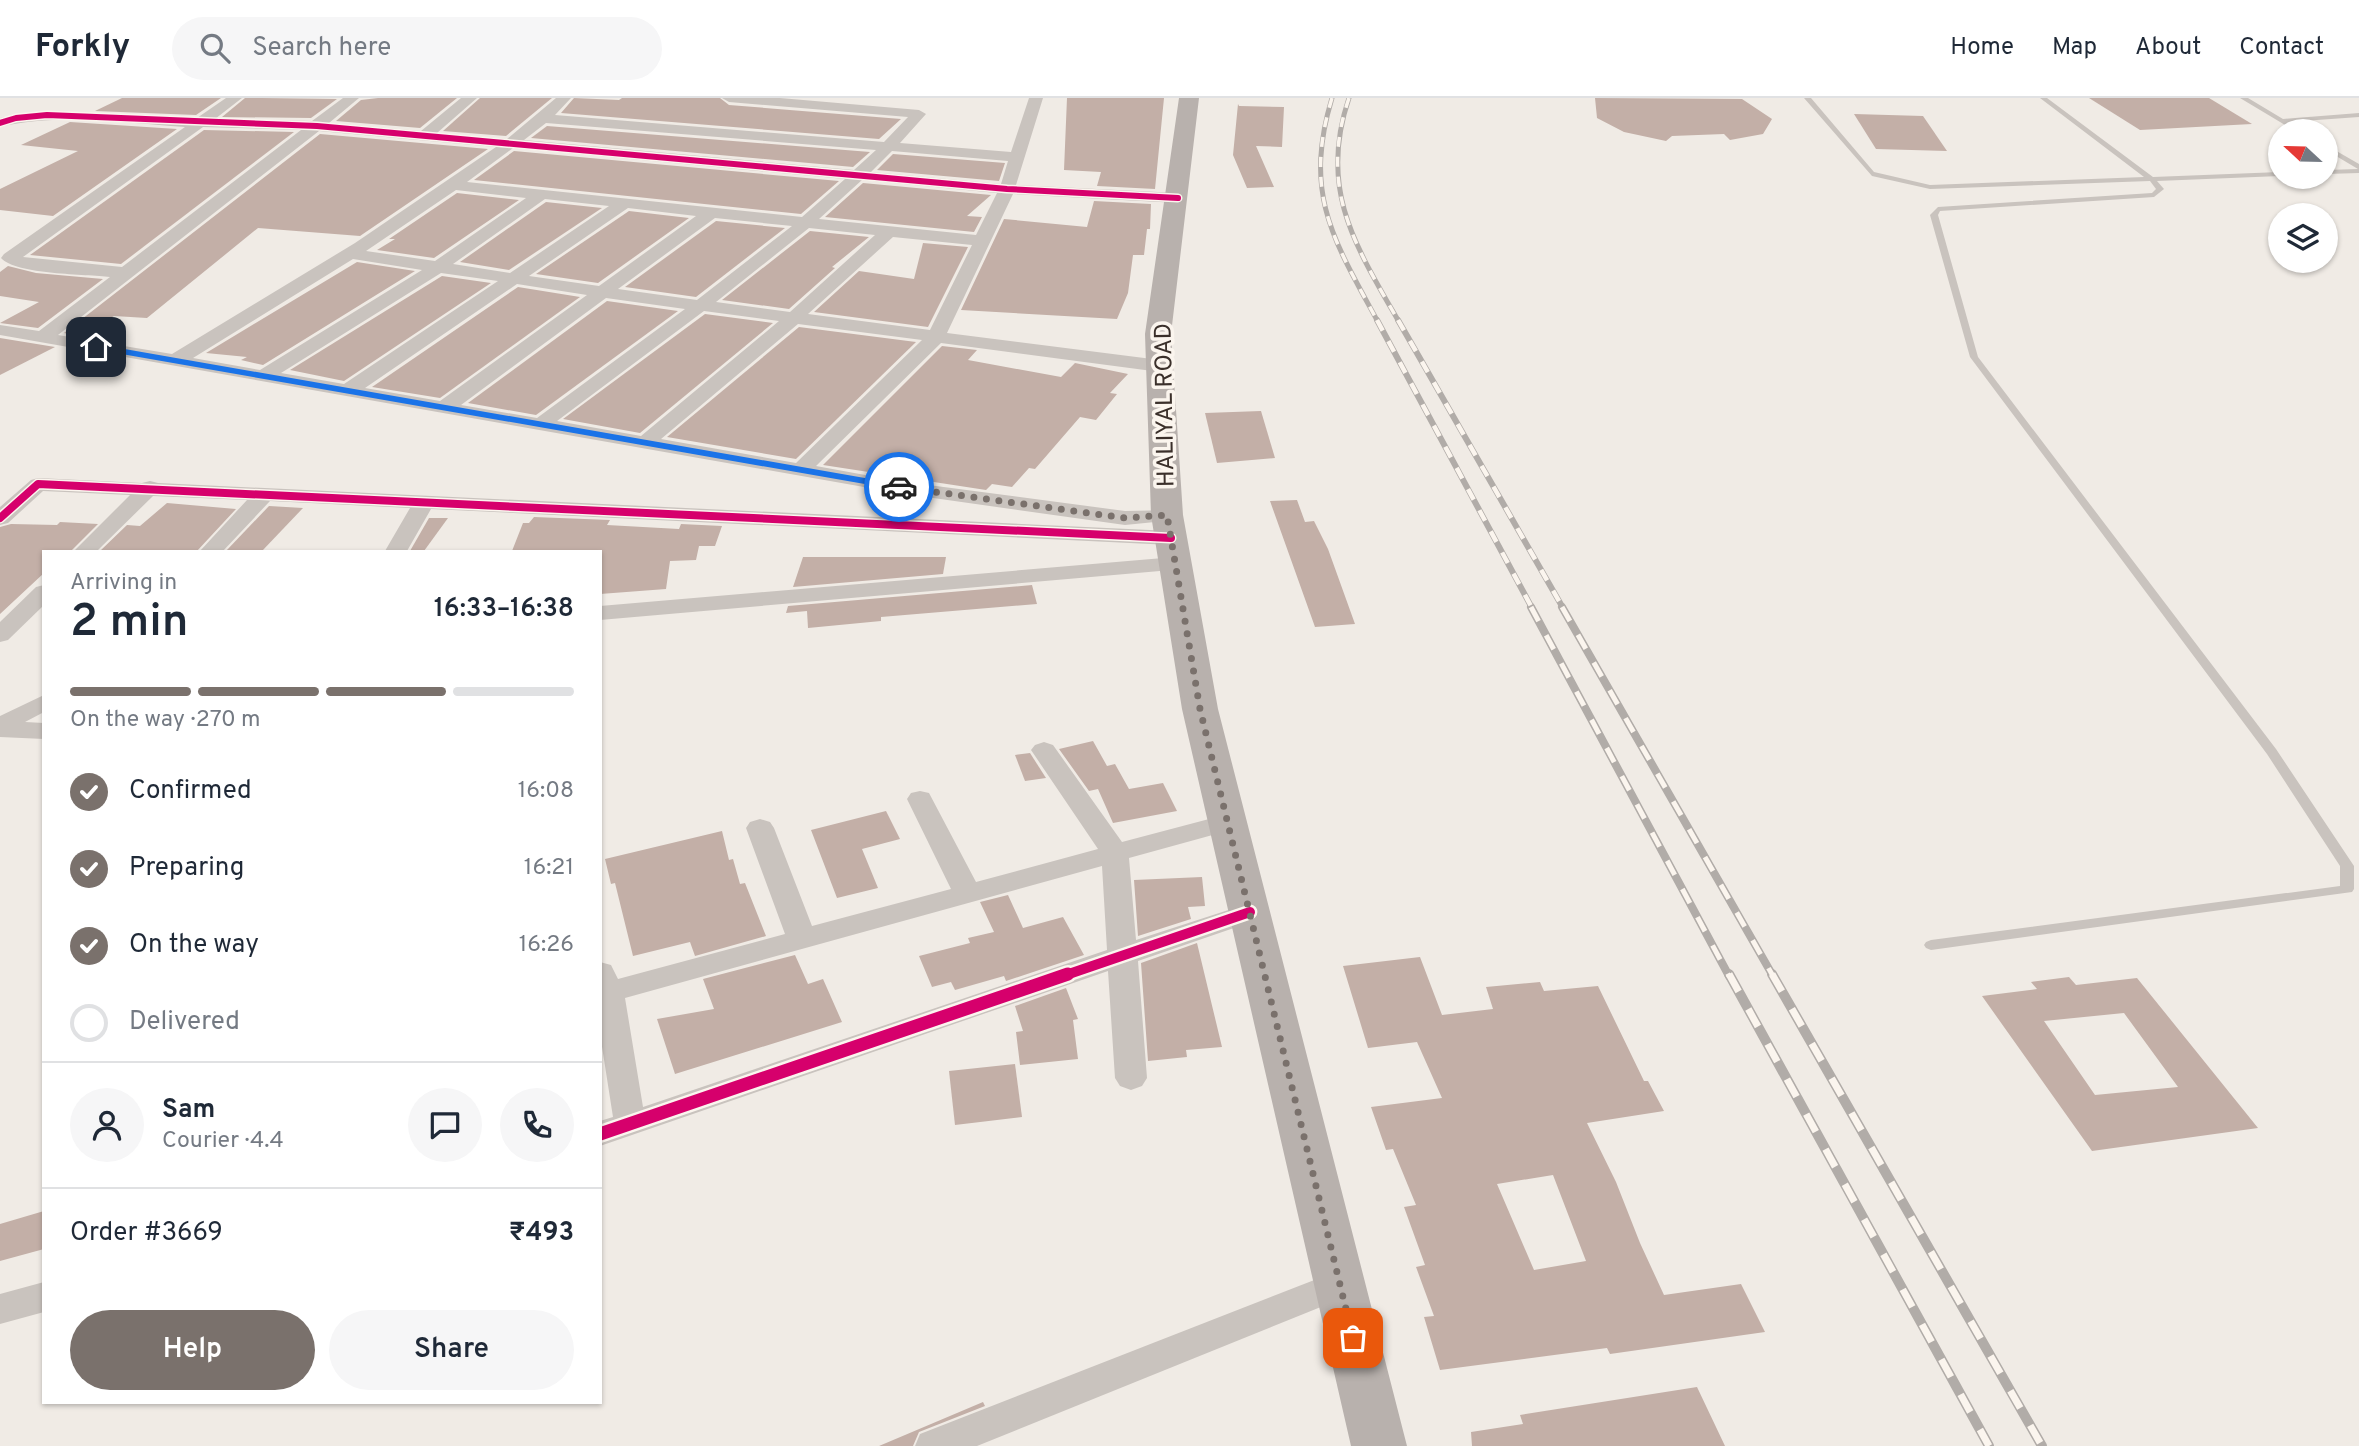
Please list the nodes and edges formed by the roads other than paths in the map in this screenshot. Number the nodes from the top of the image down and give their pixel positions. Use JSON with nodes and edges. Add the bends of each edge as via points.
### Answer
{"nodes":[{"id":1,"x":235,"y":98,"type":"edge"},
{"id":2,"x":352,"y":98,"type":"edge"},
{"id":3,"x":470,"y":98,"type":"edge"},
{"id":4,"x":564,"y":98,"type":"edge"},
{"id":5,"x":729,"y":98,"type":"edge"},
{"id":6,"x":1036,"y":98,"type":"edge"},
{"id":7,"x":1189,"y":98,"type":"edge"},
{"id":8,"x":1807,"y":98,"type":"edge"},
{"id":9,"x":2043,"y":98,"type":"edge"},
{"id":10,"x":2243,"y":98,"type":"edge"},
{"id":11,"x":823,"y":102,"type":"edge"},
{"id":12,"x":2359,"y":116,"type":"edge"},
{"id":13,"x":542,"y":118,"type":"junction"},
{"id":14,"x":2278,"y":119,"type":"edge"},
{"id":15,"x":2312,"y":119,"type":"edge"},
{"id":16,"x":0,"y":123,"type":"edge"},
{"id":17,"x":199,"y":123,"type":"junction"},
{"id":18,"x":317,"y":125,"type":"junction"},
{"id":19,"x":425,"y":135,"type":"junction"},
{"id":20,"x":510,"y":143,"type":"junction"},
{"id":21,"x":890,"y":146,"type":"junction"},
{"id":22,"x":2338,"y":155,"type":"edge"},
{"id":23,"x":1017,"y":157,"type":"junction"},
{"id":24,"x":2359,"y":169,"type":"edge"},
{"id":25,"x":2338,"y":171,"type":"edge"},
{"id":26,"x":2268,"y":174,"type":"edge"},
{"id":27,"x":859,"y":175,"type":"junction"},
{"id":28,"x":2152,"y":179,"type":"junction"},
{"id":29,"x":453,"y":185,"type":"junction"},
{"id":30,"x":1007,"y":189,"type":"junction"},
{"id":31,"x":542,"y":194,"type":"junction"},
{"id":32,"x":1178,"y":198,"type":"junction"},
{"id":33,"x":625,"y":203,"type":"junction"},
{"id":34,"x":712,"y":212,"type":"junction"},
{"id":35,"x":808,"y":223,"type":"junction"},
{"id":36,"x":890,"y":231,"type":"junction"},
{"id":37,"x":981,"y":241,"type":"junction"},
{"id":38,"x":352,"y":254,"type":"junction"},
{"id":39,"x":438,"y":267,"type":"junction"},
{"id":40,"x":127,"y":273,"type":"junction"},
{"id":41,"x":514,"y":278,"type":"junction"},
{"id":42,"x":602,"y":292,"type":"junction"},
{"id":43,"x":698,"y":305,"type":"junction"},
{"id":44,"x":794,"y":318,"type":"junction"},
{"id":45,"x":0,"y":330,"type":"edge"},
{"id":46,"x":936,"y":337,"type":"junction"},
{"id":47,"x":43,"y":338,"type":"junction"},
{"id":48,"x":176,"y":360,"type":"junction"},
{"id":49,"x":1160,"y":366,"type":"junction"},
{"id":50,"x":265,"y":375,"type":"junction"},
{"id":51,"x":349,"y":390,"type":"junction"},
{"id":52,"x":444,"y":407,"type":"junction"},
{"id":53,"x":541,"y":424,"type":"junction"},
{"id":54,"x":646,"y":442,"type":"junction"},
{"id":55,"x":801,"y":470,"type":"junction"},
{"id":56,"x":150,"y":487,"type":"junction"},
{"id":57,"x":266,"y":493,"type":"junction"},
{"id":58,"x":425,"y":501,"type":"junction"},
{"id":59,"x":0,"y":518,"type":"edge"},
{"id":60,"x":1171,"y":539,"type":"junction"},
{"id":61,"x":86,"y":550,"type":"edge"},
{"id":62,"x":212,"y":550,"type":"edge"},
{"id":63,"x":397,"y":550,"type":"edge"},
{"id":64,"x":42,"y":594,"type":"edge"},
{"id":65,"x":602,"y":613,"type":"edge"},
{"id":66,"x":0,"y":635,"type":"edge"},
{"id":67,"x":42,"y":703,"type":"edge"},
{"id":68,"x":0,"y":728,"type":"edge"},
{"id":69,"x":42,"y":731,"type":"edge"},
{"id":70,"x":1044,"y":750,"type":"dead end"},
{"id":71,"x":920,"y":799,"type":"dead end"},
{"id":72,"x":1228,"y":822,"type":"junction"},
{"id":73,"x":760,"y":828,"type":"dead end"},
{"id":74,"x":1115,"y":853,"type":"junction"},
{"id":75,"x":968,"y":894,"type":"junction"},
{"id":76,"x":1250,"y":912,"type":"junction"},
{"id":77,"x":802,"y":939,"type":"junction"},
{"id":78,"x":1931,"y":945,"type":"dead end"},
{"id":79,"x":1122,"y":956,"type":"junction"},
{"id":80,"x":605,"y":982,"type":"edge"},
{"id":81,"x":1131,"y":1078,"type":"dead end"},
{"id":82,"x":629,"y":1124,"type":"junction"},
{"id":83,"x":602,"y":1133,"type":"edge"},
{"id":84,"x":1340,"y":1284,"type":"junction"},
{"id":85,"x":42,"y":1298,"type":"edge"},
{"id":86,"x":0,"y":1309,"type":"edge"},
{"id":87,"x":934,"y":1446,"type":"edge"},
{"id":88,"x":1379,"y":1446,"type":"edge"}],
"edges":[{"from":1,"to":17,"type":"street"},
{"from":2,"to":18,"type":"street"},
{"from":3,"to":19,"type":"street"},
{"from":4,"to":13,"type":"street"},
{"from":5,"to":11,"type":"street"},
{"from":6,"to":23,"type":"street"},
{"from":7,"to":32,"type":"main road","name":"HALIYAL ROAD"},
{"from":8,"to":28,"type":"lane","via":[[1872,174],[1930,187]]},
{"from":9,"to":28,"type":"lane"},
{"from":10,"to":14,"type":"lane"},
{"from":11,"to":21,"type":"street","via":[[919,114]]},
{"from":12,"to":15,"type":"lane"},
{"from":13,"to":20,"type":"street"},
{"from":13,"to":21,"type":"street"},
{"from":16,"to":17,"type":"street","via":[[47,115]]},
{"from":17,"to":18,"type":"street"},
{"from":17,"to":40,"type":"street","via":[[10,258]]},
{"from":18,"to":19,"type":"street"},
{"from":18,"to":40,"type":"street"},
{"from":19,"to":20,"type":"street"},
{"from":20,"to":27,"type":"street"},
{"from":20,"to":29,"type":"street"},
{"from":21,"to":23,"type":"street"},
{"from":21,"to":27,"type":"street"},
{"from":22,"to":24,"type":"lane"},
{"from":23,"to":30,"type":"street"},
{"from":24,"to":25,"type":"lane"},
{"from":26,"to":28,"type":"lane"},
{"from":27,"to":30,"type":"street"},
{"from":27,"to":35,"type":"street"},
{"from":28,"to":78,"type":"lane","via":[[2160,189],[2154,195],[1938,209],[1934,215],[1974,357],[2272,752],[2347,866],[2347,889]]},
{"from":29,"to":31,"type":"street"},
{"from":29,"to":38,"type":"street"},
{"from":30,"to":32,"type":"street"},
{"from":30,"to":37,"type":"street"},
{"from":31,"to":33,"type":"street"},
{"from":31,"to":39,"type":"street"},
{"from":32,"to":49,"type":"main road","name":"HALIYAL ROAD","via":[[1158,334]]},
{"from":33,"to":34,"type":"street"},
{"from":33,"to":41,"type":"street"},
{"from":34,"to":35,"type":"street"},
{"from":34,"to":42,"type":"street"},
{"from":35,"to":36,"type":"street"},
{"from":35,"to":43,"type":"street"},
{"from":36,"to":37,"type":"street"},
{"from":36,"to":44,"type":"street"},
{"from":37,"to":46,"type":"street"},
{"from":38,"to":39,"type":"street"},
{"from":38,"to":48,"type":"street"},
{"from":39,"to":41,"type":"street"},
{"from":39,"to":50,"type":"street"},
{"from":40,"to":47,"type":"street"},
{"from":41,"to":42,"type":"street"},
{"from":41,"to":51,"type":"street"},
{"from":42,"to":43,"type":"street"},
{"from":42,"to":52,"type":"street"},
{"from":43,"to":44,"type":"street"},
{"from":43,"to":53,"type":"street"},
{"from":44,"to":46,"type":"street"},
{"from":44,"to":54,"type":"street"},
{"from":45,"to":47,"type":"street"},
{"from":46,"to":49,"type":"street"},
{"from":46,"to":55,"type":"street"},
{"from":47,"to":48,"type":"street"},
{"from":48,"to":50,"type":"street"},
{"from":49,"to":60,"type":"main road","name":"HALIYAL ROAD"},
{"from":50,"to":51,"type":"street"},
{"from":51,"to":52,"type":"street"},
{"from":52,"to":53,"type":"street"},
{"from":53,"to":54,"type":"street"},
{"from":54,"to":55,"type":"street"},
{"from":55,"to":60,"type":"street","via":[[1125,518]]},
{"from":56,"to":57,"type":"street"},
{"from":56,"to":59,"type":"street","via":[[38,484]]},
{"from":56,"to":61,"type":"street"},
{"from":57,"to":58,"type":"street"},
{"from":57,"to":62,"type":"street"},
{"from":58,"to":60,"type":"street"},
{"from":58,"to":63,"type":"street"},
{"from":60,"to":65,"type":"street"},
{"from":60,"to":72,"type":"main road","name":"HALIYAL ROAD","via":[[1200,709]]},
{"from":64,"to":66,"type":"street"},
{"from":67,"to":68,"type":"street"},
{"from":68,"to":69,"type":"street"},
{"from":70,"to":74,"type":"street"},
{"from":71,"to":75,"type":"street"},
{"from":72,"to":74,"type":"street"},
{"from":72,"to":76,"type":"main road","name":"HALIYAL ROAD"},
{"from":73,"to":77,"type":"street"},
{"from":74,"to":75,"type":"street"},
{"from":74,"to":79,"type":"street"},
{"from":75,"to":77,"type":"street"},
{"from":76,"to":79,"type":"street"},
{"from":76,"to":84,"type":"main road","name":"HALIYAL ROAD"},
{"from":77,"to":80,"type":"street"},
{"from":79,"to":81,"type":"street"},
{"from":79,"to":82,"type":"street"},
{"from":80,"to":82,"type":"street"},
{"from":82,"to":83,"type":"street"},
{"from":84,"to":87,"type":"street"},
{"from":84,"to":88,"type":"main road","name":"HALIYAL ROAD"},
{"from":85,"to":86,"type":"street"}]}
